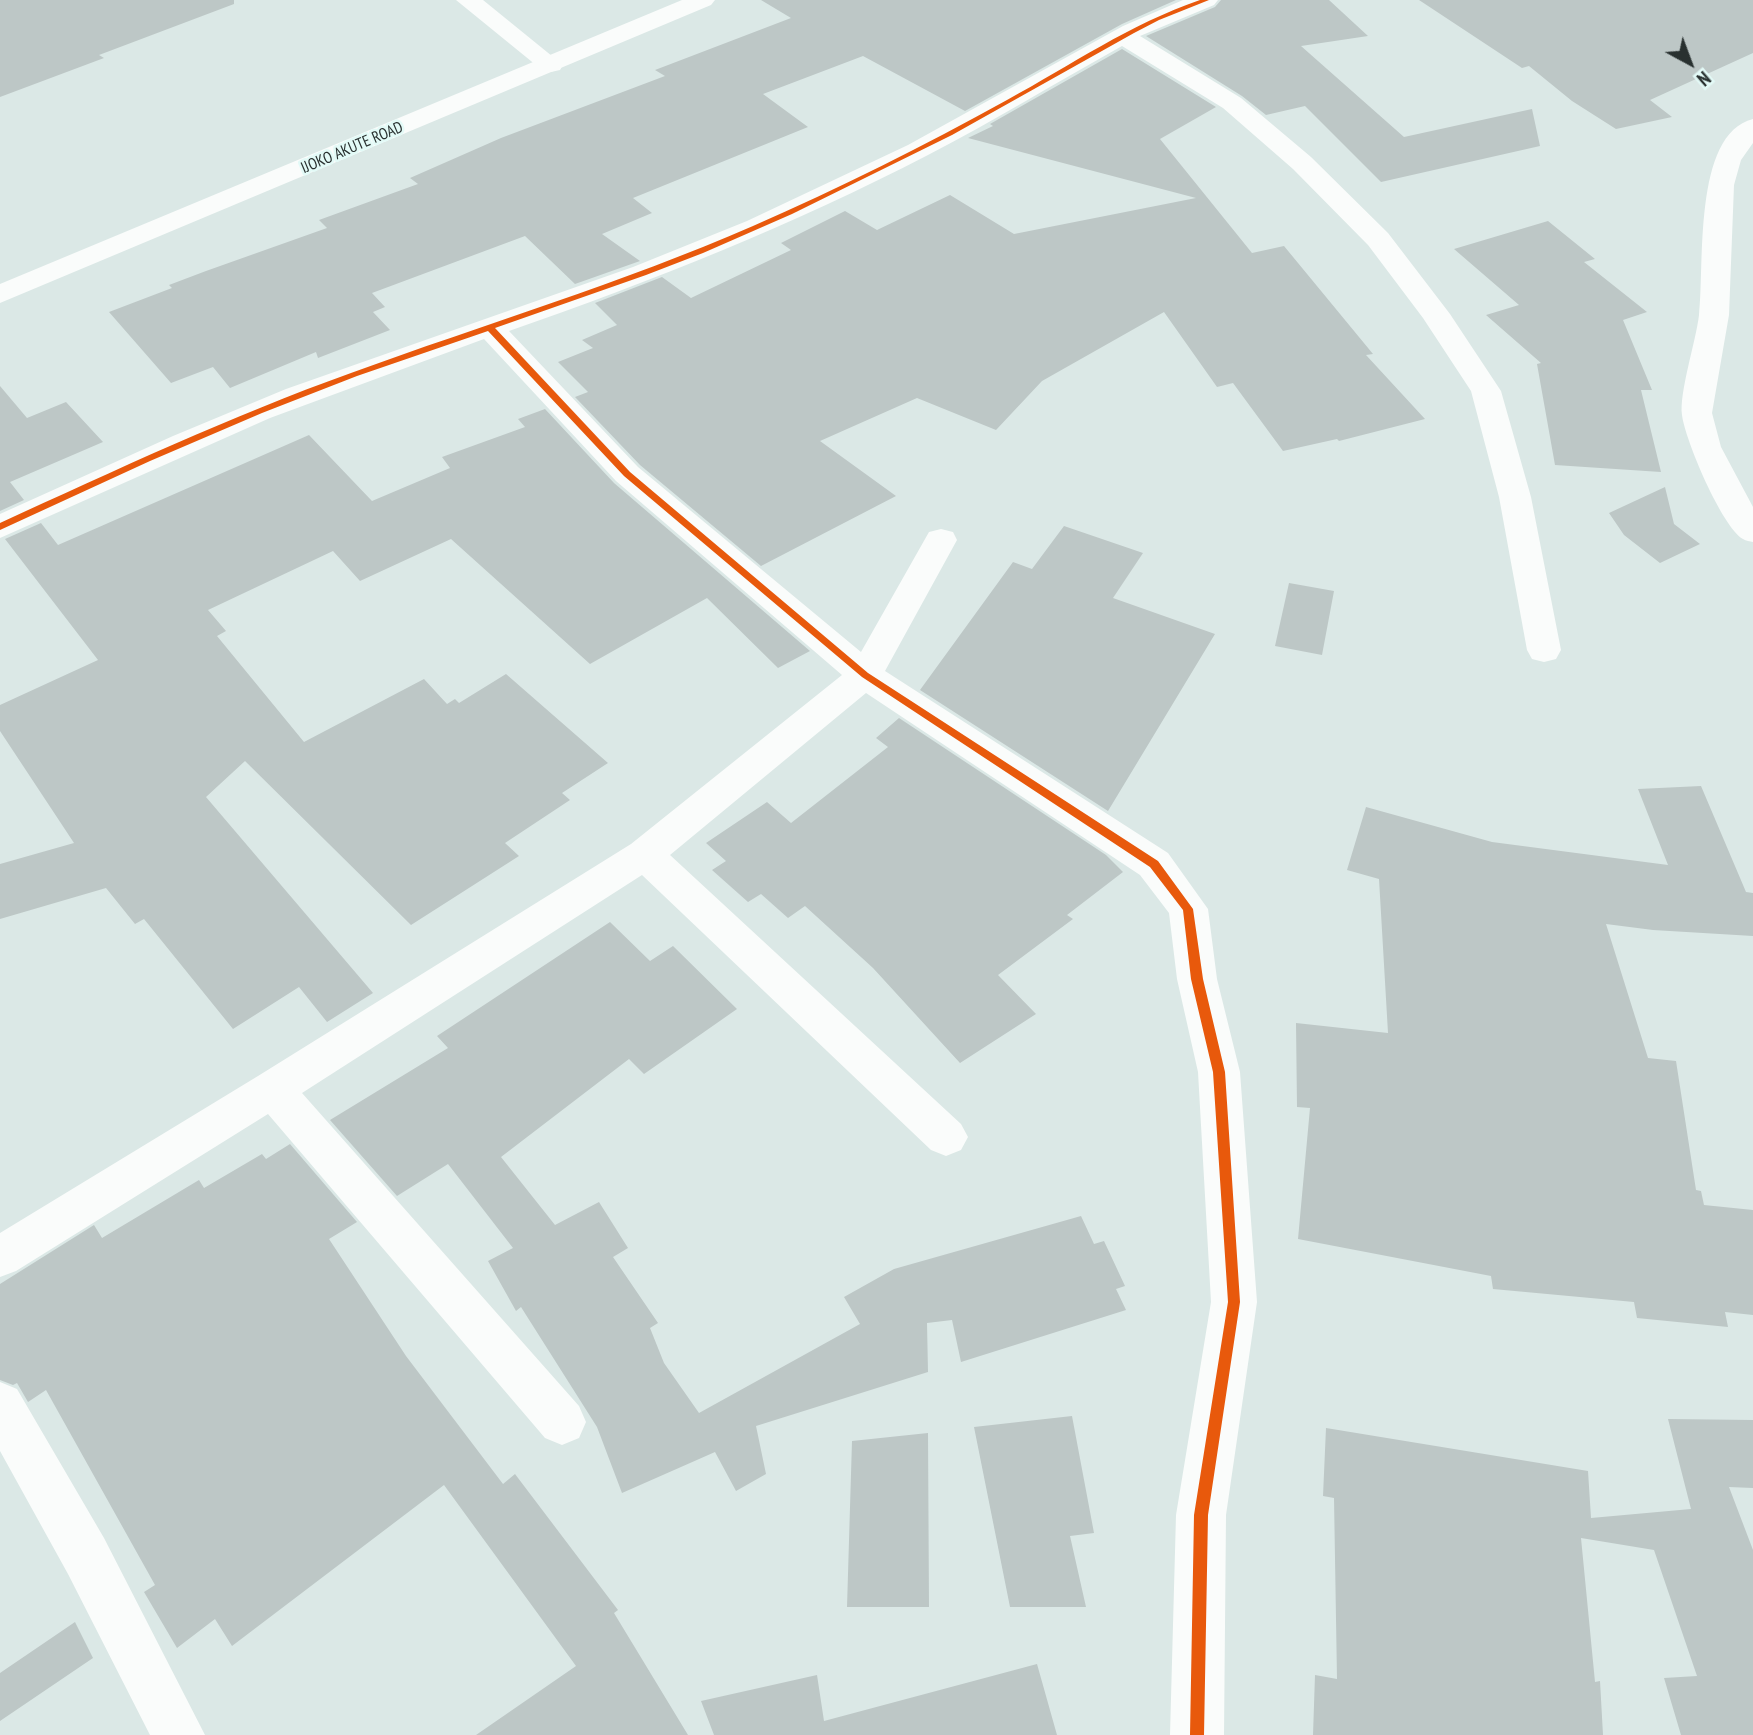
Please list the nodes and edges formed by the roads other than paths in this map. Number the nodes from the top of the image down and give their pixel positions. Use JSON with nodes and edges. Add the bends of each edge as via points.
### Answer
{"nodes":[{"id":1,"x":468,"y":0,"type":"edge"},
{"id":2,"x":703,"y":0,"type":"edge"},
{"id":3,"x":1191,"y":2,"type":"edge"},
{"id":4,"x":1124,"y":37,"type":"junction"},
{"id":5,"x":551,"y":65,"type":"junction"},
{"id":6,"x":1753,"y":127,"type":"edge"},
{"id":7,"x":0,"y":294,"type":"edge"},
{"id":8,"x":489,"y":327,"type":"junction"},
{"id":9,"x":0,"y":527,"type":"edge"},
{"id":10,"x":1753,"y":531,"type":"edge"},
{"id":11,"x":941,"y":540,"type":"dead end"},
{"id":12,"x":1544,"y":650,"type":"dead end"},
{"id":13,"x":865,"y":675,"type":"junction"},
{"id":14,"x":645,"y":854,"type":"junction"},
{"id":15,"x":273,"y":1089,"type":"junction"},
{"id":16,"x":946,"y":1137,"type":"dead end"},
{"id":17,"x":0,"y":1256,"type":"edge"},
{"id":18,"x":0,"y":1405,"type":"edge"},
{"id":19,"x":562,"y":1422,"type":"dead end"},
{"id":20,"x":178,"y":1735,"type":"edge"},
{"id":21,"x":1197,"y":1735,"type":"edge"}],
"edges":[{"from":1,"to":5,"type":"street"},
{"from":2,"to":5,"type":"street","name":"IJOKO AKUTE ROAD"},
{"from":3,"to":4,"type":"street"},
{"from":4,"to":8,"type":"street","via":[[861,178],[756,227],[639,277]]},
{"from":4,"to":12,"type":"street","via":[[1232,103],[1302,163],[1378,239],[1435,314],[1486,391],[1516,498]]},
{"from":5,"to":7,"type":"street","name":"IJOKO AKUTE ROAD"},
{"from":6,"to":10,"type":"street","via":[[1724,163],[1714,315],[1697,413],[1705,447],[1730,499]]},
{"from":8,"to":9,"type":"street","via":[[296,396]]},
{"from":8,"to":13,"type":"street","via":[[627,474]]},
{"from":11,"to":13,"type":"street"},
{"from":13,"to":14,"type":"street"},
{"from":13,"to":21,"type":"street","via":[[1154,864],[1188,909],[1196,979],[1219,1072],[1234,1302],[1200,1516]]},
{"from":14,"to":15,"type":"street"},
{"from":14,"to":16,"type":"street"},
{"from":15,"to":17,"type":"street"},
{"from":15,"to":19,"type":"street"},
{"from":18,"to":20,"type":"street","via":[[86,1556]]}]}
